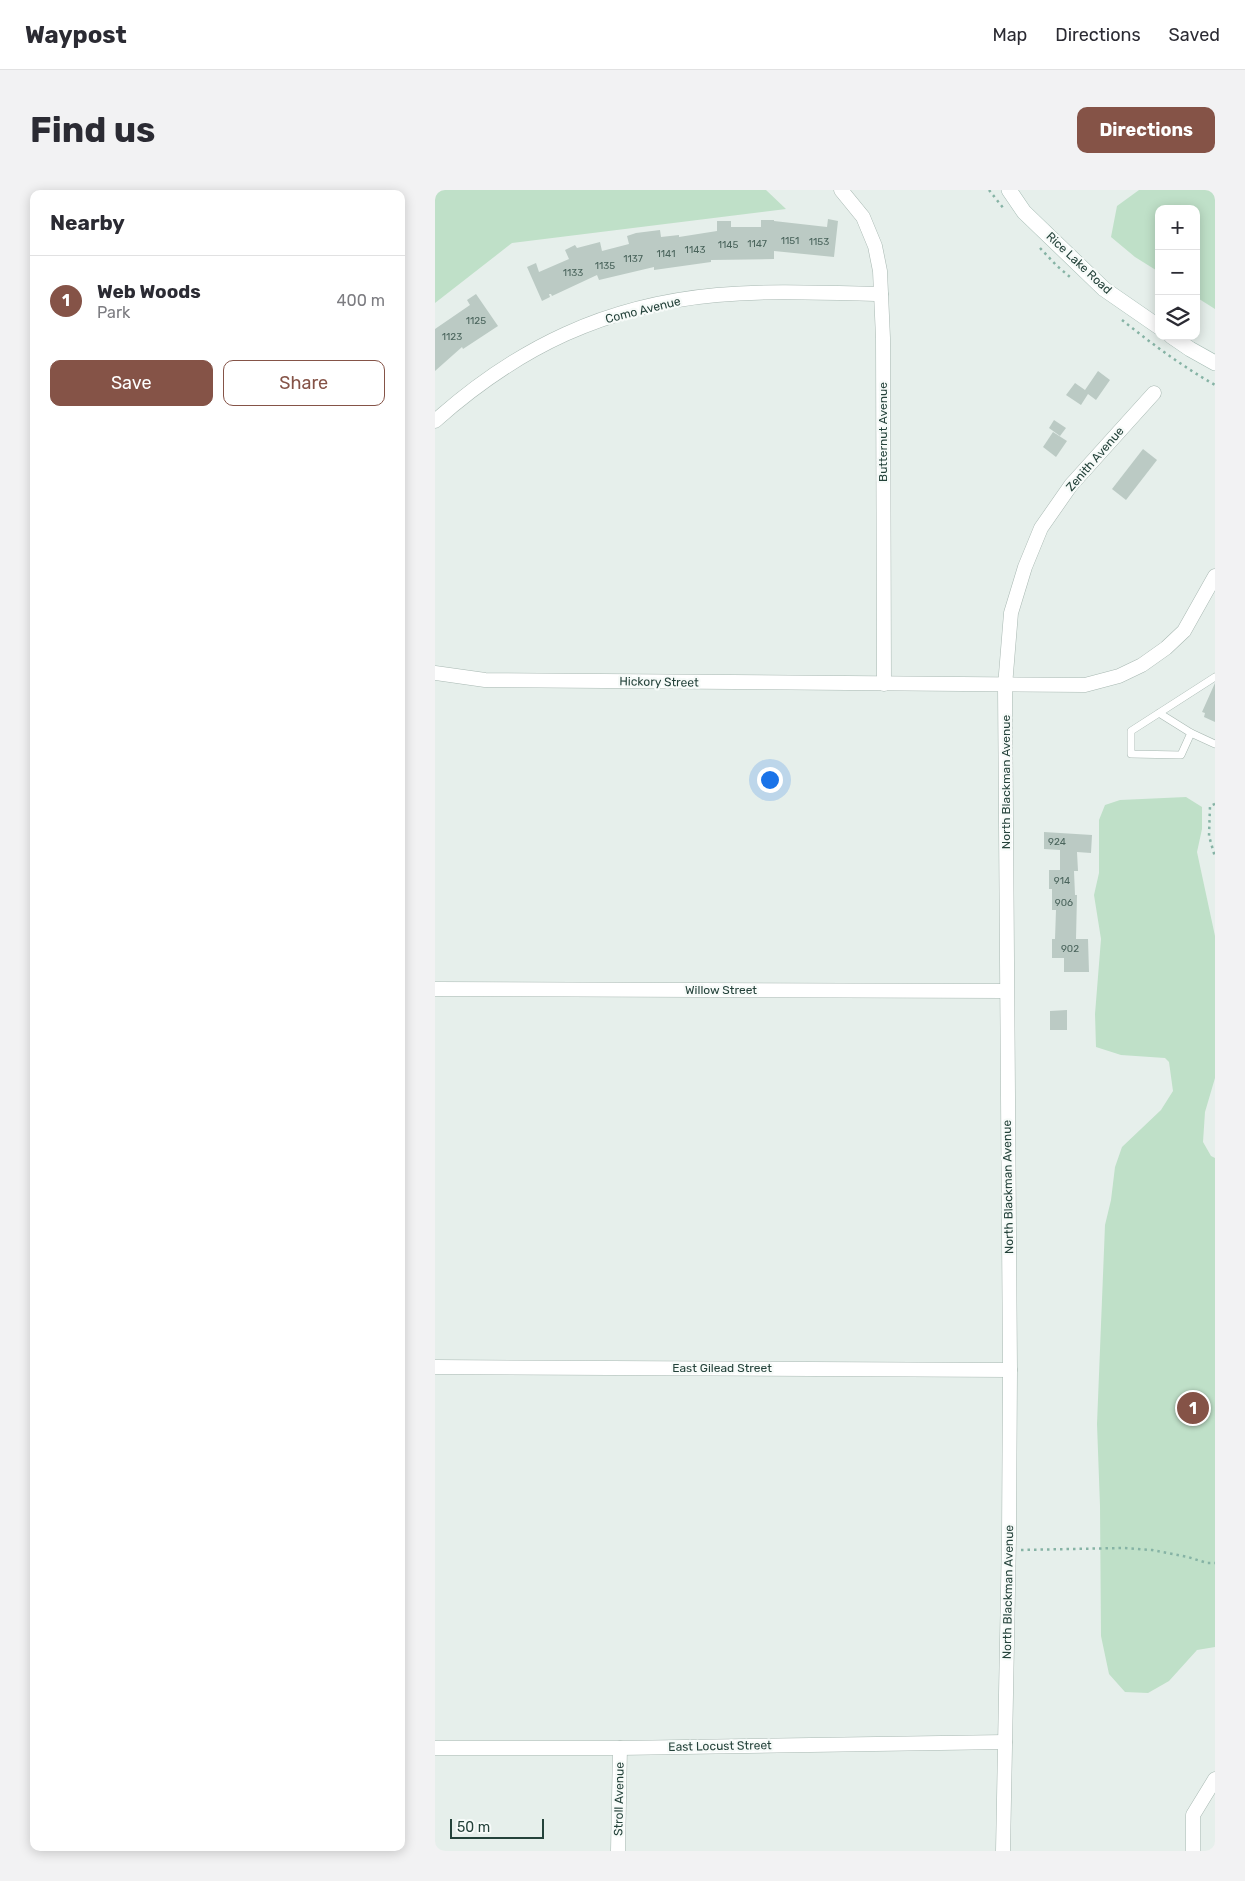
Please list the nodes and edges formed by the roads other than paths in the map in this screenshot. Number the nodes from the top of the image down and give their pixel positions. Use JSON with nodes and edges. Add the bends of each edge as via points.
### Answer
{"nodes":[{"id":1,"x":841,"y":190,"type":"edge"},
{"id":2,"x":1009,"y":190,"type":"edge"},
{"id":3,"x":881,"y":294,"type":"junction"},
{"id":4,"x":1155,"y":324,"type":"edge"},
{"id":5,"x":1177,"y":340,"type":"edge"},
{"id":6,"x":1215,"y":363,"type":"edge"},
{"id":7,"x":1154,"y":393,"type":"dead end"},
{"id":8,"x":435,"y":421,"type":"edge"},
{"id":9,"x":1041,"y":528,"type":"joint"},
{"id":10,"x":1215,"y":576,"type":"edge"},
{"id":11,"x":435,"y":673,"type":"edge"},
{"id":12,"x":1215,"y":677,"type":"edge"},
{"id":13,"x":884,"y":684,"type":"junction"},
{"id":14,"x":1005,"y":686,"type":"junction"},
{"id":15,"x":1159,"y":713,"type":"junction"},
{"id":16,"x":1191,"y":733,"type":"junction"},
{"id":17,"x":1215,"y":744,"type":"edge"},
{"id":18,"x":435,"y":989,"type":"edge"},
{"id":19,"x":1006,"y":991,"type":"junction"},
{"id":20,"x":435,"y":1366,"type":"edge"},
{"id":21,"x":1010,"y":1370,"type":"junction"},
{"id":22,"x":1005,"y":1742,"type":"junction"},
{"id":23,"x":435,"y":1748,"type":"edge"},
{"id":24,"x":620,"y":1748,"type":"junction"},
{"id":25,"x":1215,"y":1779,"type":"edge"},
{"id":26,"x":618,"y":1851,"type":"edge"},
{"id":27,"x":1003,"y":1851,"type":"edge"},
{"id":28,"x":1193,"y":1851,"type":"edge"}],
"edges":[{"from":1,"to":3,"type":"street","name":"Butternut Avenue","via":[[863,217],[875,246]]},
{"from":2,"to":4,"type":"main road","name":"Rice Lake Road","via":[[1024,212],[1104,289]]},
{"from":3,"to":8,"type":"street","name":"Como Avenue","via":[[720,295],[621,313],[537,347],[482,382]]},
{"from":3,"to":13,"type":"street","name":"Butternut Avenue"},
{"from":5,"to":6,"type":"main road"},
{"from":7,"to":9,"type":"street","name":"Zenith Avenue","via":[[1071,485]]},
{"from":9,"to":14,"type":"street","name":"North Blackman Avenue","via":[[1011,612]]},
{"from":10,"to":14,"type":"street","via":[[1184,631],[1142,665],[1119,676],[1085,685]]},
{"from":11,"to":13,"type":"street","name":"Hickory Street","via":[[485,680]]},
{"from":12,"to":15,"type":"lane"},
{"from":13,"to":14,"type":"street","name":"Hickory Street"},
{"from":14,"to":19,"type":"street","name":"North Blackman Avenue"},
{"from":15,"to":16,"type":"lane"},
{"from":15,"to":16,"type":"lane","via":[[1131,731],[1131,754],[1181,755]]},
{"from":16,"to":17,"type":"lane"},
{"from":18,"to":19,"type":"street","name":"Willow Street"},
{"from":19,"to":21,"type":"street","name":"North Blackman Avenue"},
{"from":20,"to":21,"type":"street","name":"East Gilead Street"},
{"from":21,"to":22,"type":"street","name":"North Blackman Avenue"},
{"from":22,"to":24,"type":"street","name":"East Locust Street"},
{"from":22,"to":27,"type":"street","name":"North Blackman Avenue"},
{"from":23,"to":24,"type":"street","name":"East Locust Street"},
{"from":24,"to":26,"type":"street","name":"Stroll Avenue"},
{"from":25,"to":28,"type":"street","via":[[1193,1815]]}]}
